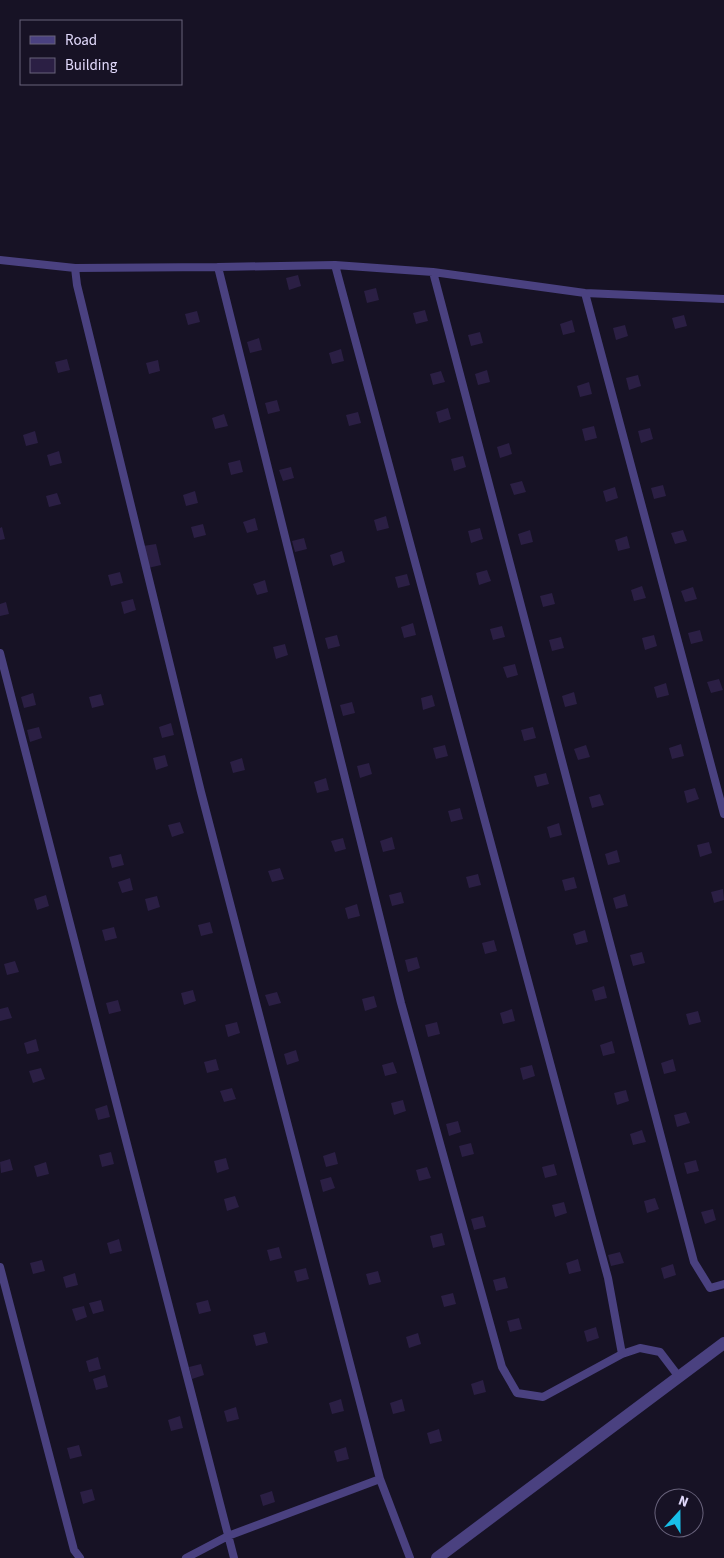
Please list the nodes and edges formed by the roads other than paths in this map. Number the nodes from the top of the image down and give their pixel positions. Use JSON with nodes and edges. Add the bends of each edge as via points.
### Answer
{"nodes":[{"id":1,"x":0,"y":260,"type":"edge"},
{"id":2,"x":336,"y":265,"type":"junction"},
{"id":3,"x":218,"y":267,"type":"junction"},
{"id":4,"x":75,"y":268,"type":"junction"},
{"id":5,"x":434,"y":272,"type":"junction"},
{"id":6,"x":585,"y":293,"type":"junction"},
{"id":7,"x":724,"y":299,"type":"edge"},
{"id":8,"x":0,"y":653,"type":"edge"},
{"id":9,"x":724,"y":814,"type":"edge"},
{"id":10,"x":0,"y":1267,"type":"edge"},
{"id":11,"x":724,"y":1284,"type":"edge"},
{"id":12,"x":724,"y":1343,"type":"edge"},
{"id":13,"x":622,"y":1354,"type":"junction"},
{"id":14,"x":679,"y":1377,"type":"junction"},
{"id":15,"x":380,"y":1479,"type":"junction"},
{"id":16,"x":228,"y":1536,"type":"junction"},
{"id":17,"x":80,"y":1558,"type":"edge"},
{"id":18,"x":186,"y":1558,"type":"edge"},
{"id":19,"x":234,"y":1558,"type":"edge"},
{"id":20,"x":410,"y":1558,"type":"edge"},
{"id":21,"x":438,"y":1558,"type":"edge"}],
"edges":[{"from":1,"to":4,"type":"lane"},
{"from":2,"to":3,"type":"lane"},
{"from":2,"to":5,"type":"lane"},
{"from":2,"to":13,"type":"lane","via":[[608,1278]]},
{"from":3,"to":4,"type":"lane"},
{"from":3,"to":13,"type":"lane","via":[[401,1003],[502,1367],[516,1393],[543,1397]]},
{"from":4,"to":15,"type":"lane","via":[[201,792]]},
{"from":5,"to":6,"type":"lane"},
{"from":5,"to":11,"type":"lane","via":[[694,1262],[710,1288]]},
{"from":6,"to":7,"type":"lane"},
{"from":6,"to":9,"type":"lane"},
{"from":8,"to":16,"type":"lane"},
{"from":10,"to":17,"type":"lane","via":[[74,1550]]},
{"from":12,"to":14,"type":"street"},
{"from":13,"to":14,"type":"lane","via":[[640,1348],[660,1352]]},
{"from":14,"to":21,"type":"street"},
{"from":15,"to":16,"type":"lane"},
{"from":15,"to":20,"type":"lane"},
{"from":16,"to":18,"type":"lane"},
{"from":16,"to":19,"type":"lane"}]}
